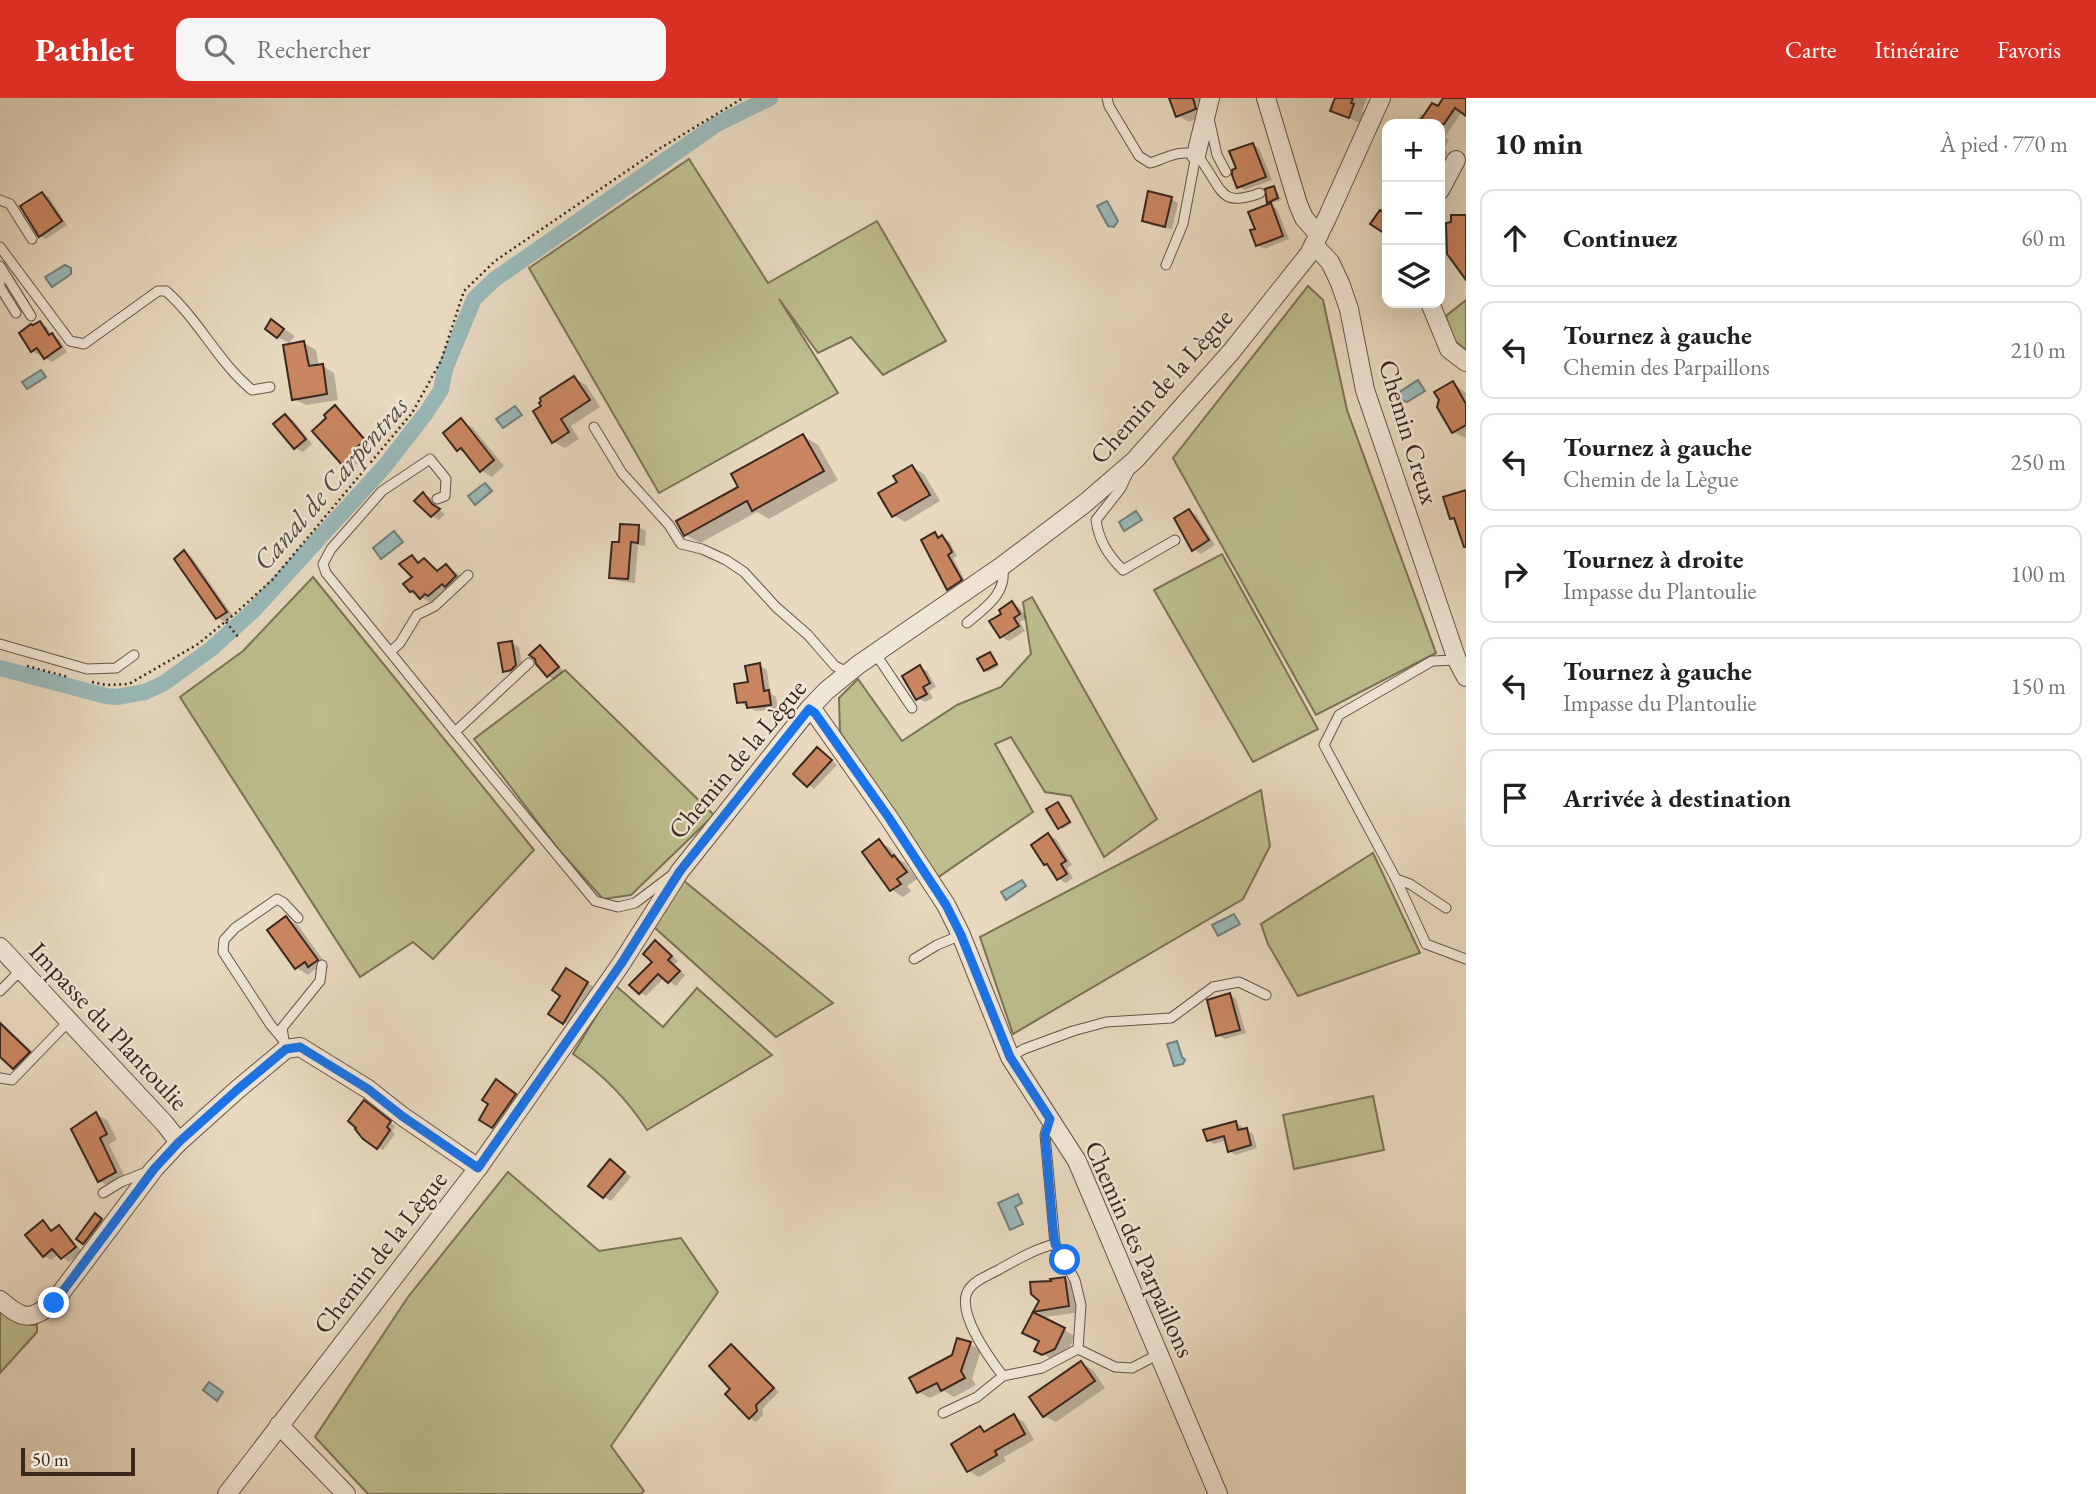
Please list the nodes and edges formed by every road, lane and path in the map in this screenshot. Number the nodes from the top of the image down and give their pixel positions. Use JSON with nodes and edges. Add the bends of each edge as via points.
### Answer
{"nodes":[{"id":1,"x":743,"y":98,"type":"edge"},
{"id":2,"x":1107,"y":98,"type":"edge"},
{"id":3,"x":1266,"y":98,"type":"edge"},
{"id":4,"x":1381,"y":98,"type":"edge"},
{"id":5,"x":1207,"y":106,"type":"edge"},
{"id":6,"x":1195,"y":155,"type":"junction"},
{"id":7,"x":1456,"y":160,"type":"dead end"},
{"id":8,"x":1226,"y":172,"type":"dead end"},
{"id":9,"x":1444,"y":182,"type":"edge"},
{"id":10,"x":1260,"y":193,"type":"dead end"},
{"id":11,"x":0,"y":200,"type":"edge"},
{"id":12,"x":32,"y":239,"type":"dead end"},
{"id":13,"x":1316,"y":240,"type":"junction"},
{"id":14,"x":0,"y":247,"type":"edge"},
{"id":15,"x":1166,"y":265,"type":"dead end"},
{"id":16,"x":0,"y":267,"type":"edge"},
{"id":17,"x":1432,"y":308,"type":"edge"},
{"id":18,"x":16,"y":313,"type":"dead end"},
{"id":19,"x":31,"y":316,"type":"dead end"},
{"id":20,"x":1466,"y":362,"type":"edge"},
{"id":21,"x":270,"y":387,"type":"dead end"},
{"id":22,"x":594,"y":427,"type":"dead end"},
{"id":23,"x":1135,"y":460,"type":"junction"},
{"id":24,"x":437,"y":499,"type":"dead end"},
{"id":25,"x":1175,"y":540,"type":"dead end"},
{"id":26,"x":1002,"y":566,"type":"junction"},
{"id":27,"x":468,"y":575,"type":"dead end"},
{"id":28,"x":225,"y":621,"type":"junction"},
{"id":29,"x":967,"y":623,"type":"dead end"},
{"id":30,"x":239,"y":638,"type":"dead end"},
{"id":31,"x":0,"y":644,"type":"edge"},
{"id":32,"x":391,"y":651,"type":"junction"},
{"id":33,"x":875,"y":653,"type":"junction"},
{"id":34,"x":134,"y":655,"type":"dead end"},
{"id":35,"x":1457,"y":660,"type":"junction"},
{"id":36,"x":529,"y":663,"type":"dead end"},
{"id":37,"x":23,"y":664,"type":"dead end"},
{"id":38,"x":849,"y":673,"type":"junction"},
{"id":39,"x":69,"y":677,"type":"dead end"},
{"id":40,"x":1466,"y":677,"type":"edge"},
{"id":41,"x":81,"y":680,"type":"dead end"},
{"id":42,"x":912,"y":708,"type":"dead end"},
{"id":43,"x":809,"y":709,"type":"junction"},
{"id":44,"x":455,"y":732,"type":"junction"},
{"id":45,"x":680,"y":871,"type":"junction"},
{"id":46,"x":1396,"y":879,"type":"junction"},
{"id":47,"x":1446,"y":908,"type":"dead end"},
{"id":48,"x":298,"y":918,"type":"dead end"},
{"id":49,"x":961,"y":935,"type":"junction"},
{"id":50,"x":0,"y":947,"type":"edge"},
{"id":51,"x":914,"y":959,"type":"dead end"},
{"id":52,"x":1466,"y":959,"type":"edge"},
{"id":53,"x":323,"y":965,"type":"dead end"},
{"id":54,"x":21,"y":971,"type":"junction"},
{"id":55,"x":0,"y":991,"type":"edge"},
{"id":56,"x":1266,"y":995,"type":"dead end"},
{"id":57,"x":69,"y":1021,"type":"junction"},
{"id":58,"x":285,"y":1045,"type":"junction"},
{"id":59,"x":1010,"y":1057,"type":"junction"},
{"id":60,"x":0,"y":1078,"type":"edge"},
{"id":61,"x":1050,"y":1119,"type":"junction"},
{"id":62,"x":179,"y":1142,"type":"junction"},
{"id":63,"x":478,"y":1168,"type":"junction"},
{"id":64,"x":154,"y":1169,"type":"junction"},
{"id":65,"x":103,"y":1193,"type":"dead end"},
{"id":66,"x":1055,"y":1244,"type":"junction"},
{"id":67,"x":0,"y":1300,"type":"edge"},
{"id":68,"x":1078,"y":1349,"type":"junction"},
{"id":69,"x":1159,"y":1354,"type":"junction"},
{"id":70,"x":1003,"y":1376,"type":"junction"},
{"id":71,"x":943,"y":1413,"type":"dead end"},
{"id":72,"x":279,"y":1425,"type":"junction"},
{"id":73,"x":227,"y":1494,"type":"edge"},
{"id":74,"x":346,"y":1494,"type":"edge"},
{"id":75,"x":1218,"y":1494,"type":"edge"}],
"edges":[{"from":1,"to":28,"type":"path","via":[[659,149],[495,261],[464,292],[441,361],[412,413],[273,579]]},
{"from":2,"to":6,"type":"lane","via":[[1139,156],[1150,163],[1178,153]]},
{"from":3,"to":13,"type":"street","name":"Chemin Creux","via":[[1298,204]]},
{"from":4,"to":13,"type":"street","name":"Chemin de la Lègue"},
{"from":5,"to":6,"type":"street"},
{"from":5,"to":8,"type":"lane","via":[[1217,155]]},
{"from":6,"to":10,"type":"lane","via":[[1228,198],[1241,200]]},
{"from":6,"to":15,"type":"lane","via":[[1183,224]]},
{"from":7,"to":9,"type":"street"},
{"from":11,"to":12,"type":"lane","via":[[10,204]]},
{"from":13,"to":23,"type":"street","name":"Chemin de la Lègue","via":[[1231,352]]},
{"from":13,"to":35,"type":"street","name":"Chemin Creux","via":[[1344,296],[1365,390]]},
{"from":14,"to":21,"type":"lane","via":[[70,341],[84,344],[158,291],[166,291],[237,378],[252,390]]},
{"from":16,"to":18,"type":"lane","via":[[0,287]]},
{"from":16,"to":19,"type":"lane"},
{"from":17,"to":20,"type":"street","via":[[1449,349]]},
{"from":22,"to":38,"type":"lane","via":[[622,473],[669,524],[681,544],[702,548],[744,572],[835,666]]},
{"from":23,"to":25,"type":"lane","via":[[1121,488],[1096,520],[1097,533],[1108,555],[1123,570]]},
{"from":23,"to":26,"type":"street","name":"Chemin de la Lègue"},
{"from":24,"to":32,"type":"lane","via":[[445,496],[446,479],[430,459],[382,491],[323,564]]},
{"from":26,"to":29,"type":"lane","via":[[1002,586]]},
{"from":26,"to":33,"type":"street","name":"Chemin de la Lègue"},
{"from":27,"to":32,"type":"lane","via":[[435,606],[417,615]]},
{"from":28,"to":30,"type":"path"},
{"from":28,"to":41,"type":"path","via":[[198,644],[129,684]]},
{"from":31,"to":34,"type":"lane","via":[[87,669],[116,668]]},
{"from":32,"to":44,"type":"lane"},
{"from":33,"to":38,"type":"street","name":"Chemin de la Lègue"},
{"from":33,"to":42,"type":"lane"},
{"from":35,"to":40,"type":"street","name":"Chemin Creux"},
{"from":35,"to":46,"type":"lane","via":[[1432,661],[1339,715],[1324,745]]},
{"from":36,"to":44,"type":"lane"},
{"from":37,"to":39,"type":"path"},
{"from":38,"to":43,"type":"street","name":"Chemin de la Lègue"},
{"from":43,"to":45,"type":"street","name":"Chemin de la Lègue"},
{"from":43,"to":49,"type":"street","name":"Chemin des Parpaillons","via":[[889,818]]},
{"from":44,"to":45,"type":"lane","via":[[595,901],[618,907],[635,902]]},
{"from":45,"to":63,"type":"street","name":"Chemin de la Lègue","via":[[621,964]]},
{"from":46,"to":47,"type":"lane"},
{"from":46,"to":52,"type":"lane","via":[[1426,944]]},
{"from":48,"to":58,"type":"lane","via":[[276,899],[224,940],[223,952]]},
{"from":49,"to":51,"type":"lane"},
{"from":49,"to":59,"type":"street","name":"Chemin des Parpaillons"},
{"from":50,"to":54,"type":"street","name":"Impasse du Plantoulie"},
{"from":53,"to":58,"type":"lane","via":[[320,981],[282,1028]]},
{"from":54,"to":55,"type":"lane"},
{"from":54,"to":57,"type":"street","name":"Impasse du Plantoulie"},
{"from":56,"to":59,"type":"lane","via":[[1239,982],[1213,987],[1171,1018],[1106,1022]]},
{"from":57,"to":60,"type":"lane","via":[[12,1080]]},
{"from":57,"to":62,"type":"street","name":"Impasse du Plantoulie"},
{"from":58,"to":62,"type":"street","name":"Impasse du Plantoulie"},
{"from":58,"to":63,"type":"street","via":[[300,1047],[368,1089]]},
{"from":59,"to":61,"type":"street","name":"Chemin des Parpaillons"},
{"from":61,"to":66,"type":"lane","via":[[1045,1135]]},
{"from":61,"to":69,"type":"street","name":"Chemin des Parpaillons","via":[[1077,1161]]},
{"from":62,"to":64,"type":"street","name":"Impasse du Plantoulie"},
{"from":63,"to":72,"type":"street","name":"Chemin de la Lègue"},
{"from":64,"to":65,"type":"lane"},
{"from":64,"to":67,"type":"street","name":"Impasse du Plantoulie","via":[[54,1303],[41,1314],[27,1317]]},
{"from":66,"to":68,"type":"lane","via":[[1078,1292]]},
{"from":66,"to":70,"type":"lane","via":[[976,1282],[967,1292],[964,1304],[973,1328]]},
{"from":68,"to":69,"type":"lane","via":[[1115,1367],[1132,1368]]},
{"from":68,"to":70,"type":"lane","via":[[1042,1368]]},
{"from":69,"to":75,"type":"street","name":"Chemin des Parpaillons"},
{"from":70,"to":71,"type":"lane","via":[[977,1397]]},
{"from":72,"to":73,"type":"street","name":"Chemin de la Lègue"},
{"from":72,"to":74,"type":"street"}]}
